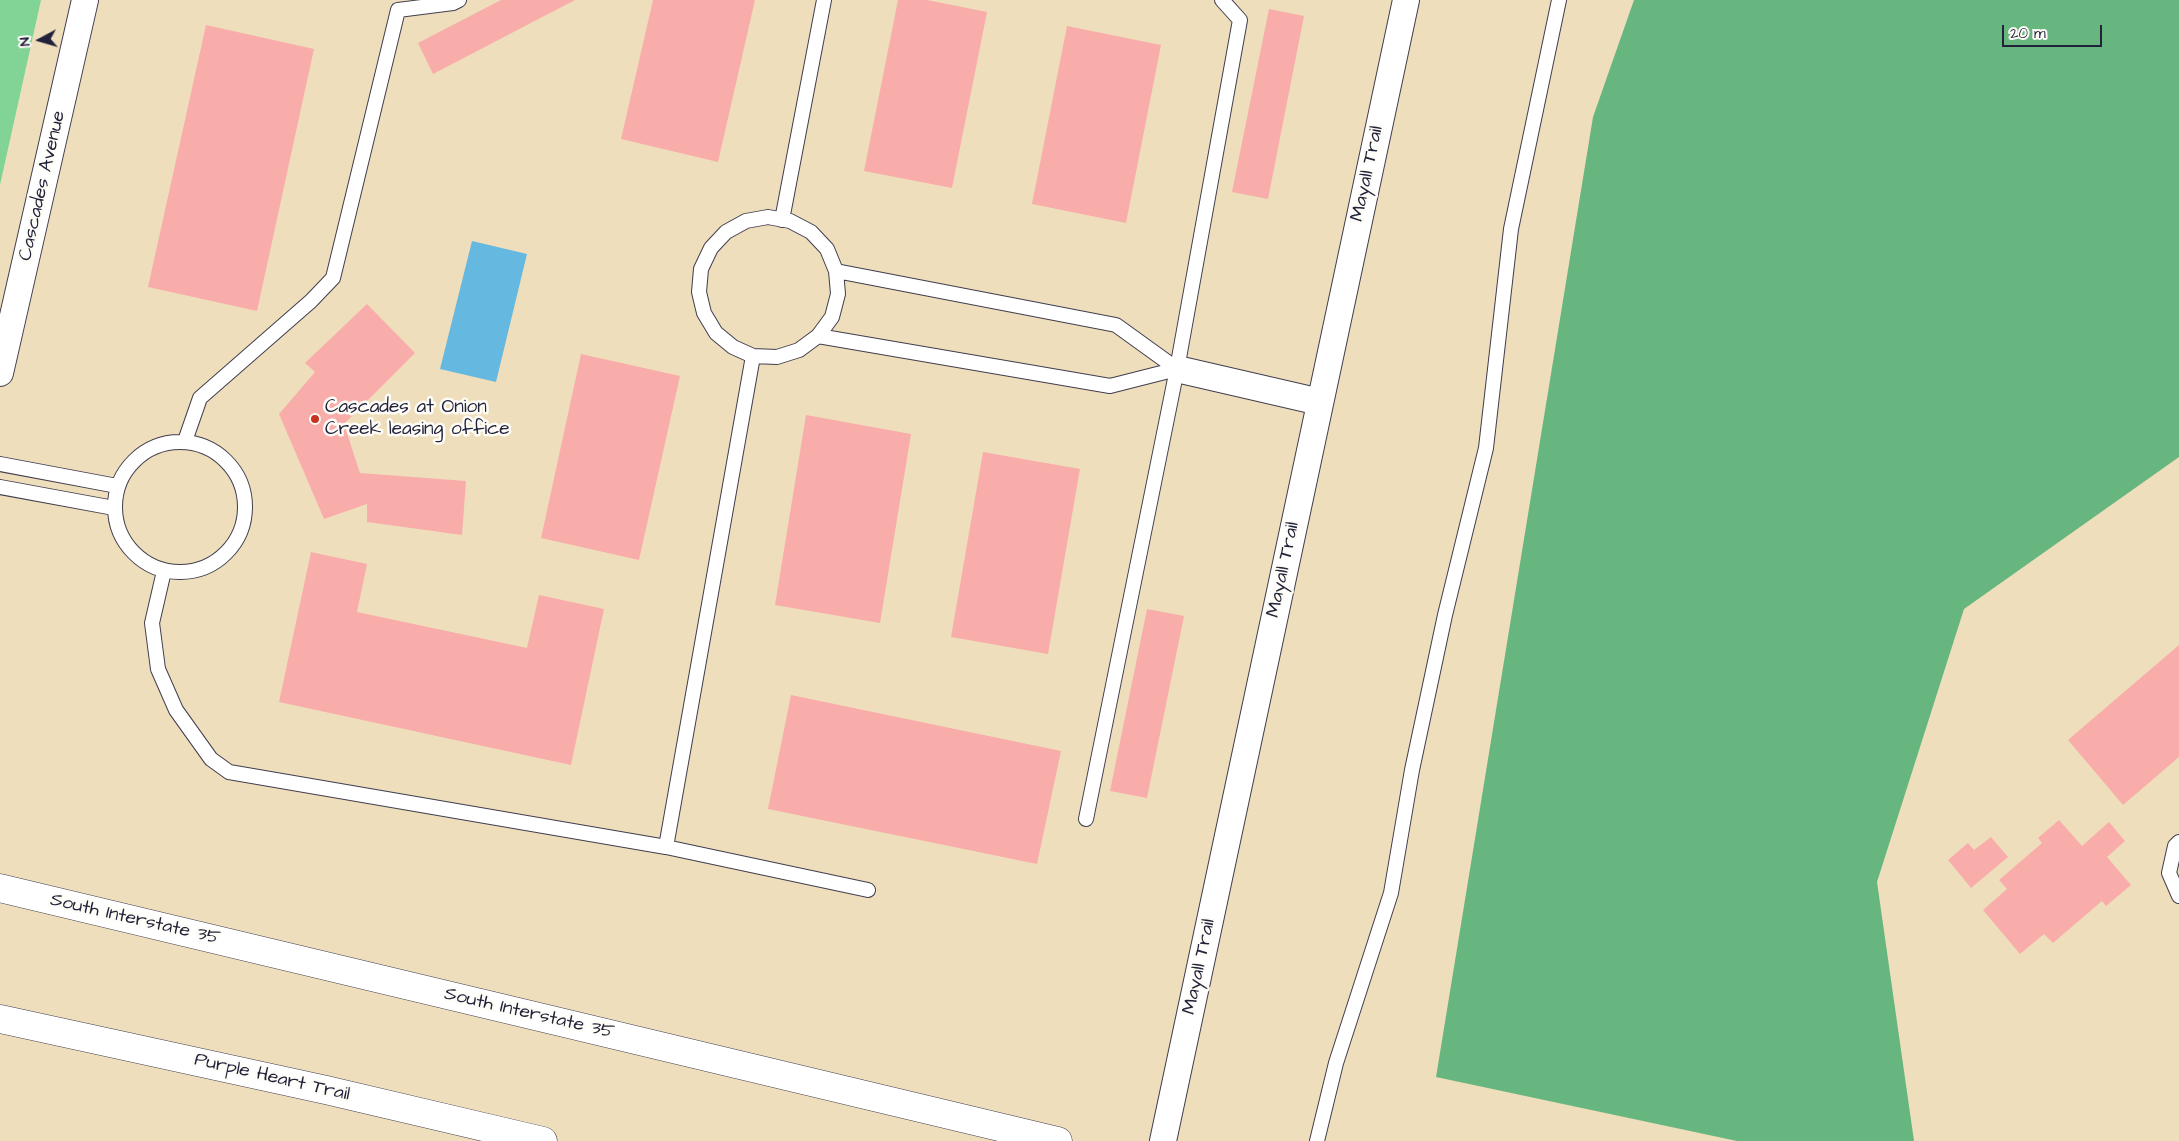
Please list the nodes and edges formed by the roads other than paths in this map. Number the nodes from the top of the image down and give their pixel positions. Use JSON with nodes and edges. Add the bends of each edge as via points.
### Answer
{"nodes":[{"id":1,"x":85,"y":0,"type":"edge"},
{"id":2,"x":459,"y":0,"type":"edge"},
{"id":3,"x":824,"y":0,"type":"edge"},
{"id":4,"x":1222,"y":0,"type":"edge"},
{"id":5,"x":1406,"y":0,"type":"edge"},
{"id":6,"x":1559,"y":0,"type":"edge"},
{"id":7,"x":394,"y":5,"type":"edge"},
{"id":8,"x":782,"y":220,"type":"junction"},
{"id":9,"x":836,"y":271,"type":"junction"},
{"id":10,"x":818,"y":336,"type":"junction"},
{"id":11,"x":753,"y":356,"type":"junction"},
{"id":12,"x":1177,"y":369,"type":"junction"},
{"id":13,"x":0,"y":373,"type":"edge"},
{"id":14,"x":1320,"y":402,"type":"junction"},
{"id":15,"x":186,"y":441,"type":"junction"},
{"id":16,"x":0,"y":464,"type":"edge"},
{"id":17,"x":118,"y":486,"type":"junction"},
{"id":18,"x":0,"y":487,"type":"edge"},
{"id":19,"x":114,"y":508,"type":"junction"},
{"id":20,"x":164,"y":570,"type":"junction"},
{"id":21,"x":1086,"y":819,"type":"dead end"},
{"id":22,"x":2179,"y":842,"type":"edge"},
{"id":23,"x":666,"y":848,"type":"junction"},
{"id":24,"x":0,"y":888,"type":"edge"},
{"id":25,"x":868,"y":890,"type":"dead end"},
{"id":26,"x":2179,"y":896,"type":"edge"},
{"id":27,"x":0,"y":1018,"type":"edge"},
{"id":28,"x":543,"y":1141,"type":"edge"},
{"id":29,"x":1058,"y":1141,"type":"edge"},
{"id":30,"x":1163,"y":1141,"type":"edge"},
{"id":31,"x":1316,"y":1141,"type":"edge"}],
"edges":[{"from":1,"to":13,"type":"street","name":"Cascades Avenue"},
{"from":2,"to":7,"type":"lane","via":[[453,3]]},
{"from":3,"to":8,"type":"lane"},
{"from":4,"to":12,"type":"lane","via":[[1240,20]]},
{"from":5,"to":14,"type":"street","name":"Mayall Trail"},
{"from":6,"to":31,"type":"lane","via":[[1511,229],[1486,448],[1445,615],[1412,770],[1391,893],[1336,1064]]},
{"from":7,"to":15,"type":"lane","via":[[333,278],[200,398]]},
{"from":8,"to":9,"type":"lane","via":[[811,232],[827,249]]},
{"from":8,"to":11,"type":"lane","via":[[768,217],[746,221],[726,232],[711,248],[701,269],[699,292],[704,313],[716,333],[733,347]]},
{"from":9,"to":10,"type":"lane","via":[[838,294],[832,317]]},
{"from":9,"to":12,"type":"lane","via":[[1116,326]]},
{"from":10,"to":11,"type":"lane","via":[[799,350],[777,357]]},
{"from":10,"to":12,"type":"lane","via":[[1110,386]]},
{"from":11,"to":23,"type":"lane"},
{"from":12,"to":14,"type":"street"},
{"from":12,"to":21,"type":"lane"},
{"from":14,"to":30,"type":"street","name":"Mayall Trail"},
{"from":15,"to":17,"type":"lane","via":[[163,443],[144,452],[128,467]]},
{"from":15,"to":20,"type":"lane","via":[[206,447],[224,459],[238,476],[244,497],[244,518],[237,538],[224,556],[206,567],[185,573]]},
{"from":16,"to":17,"type":"lane"},
{"from":17,"to":19,"type":"lane"},
{"from":18,"to":19,"type":"lane"},
{"from":19,"to":20,"type":"lane","via":[[118,529],[128,548],[144,562]]},
{"from":20,"to":23,"type":"lane","via":[[152,623],[158,669],[176,710],[211,759],[229,772]]},
{"from":22,"to":26,"type":"lane","via":[[2168,873]]},
{"from":23,"to":25,"type":"lane"},
{"from":24,"to":29,"type":"main road","name":"South Interstate 35"},
{"from":27,"to":28,"type":"main road","name":"Purple Heart Trail"}]}
